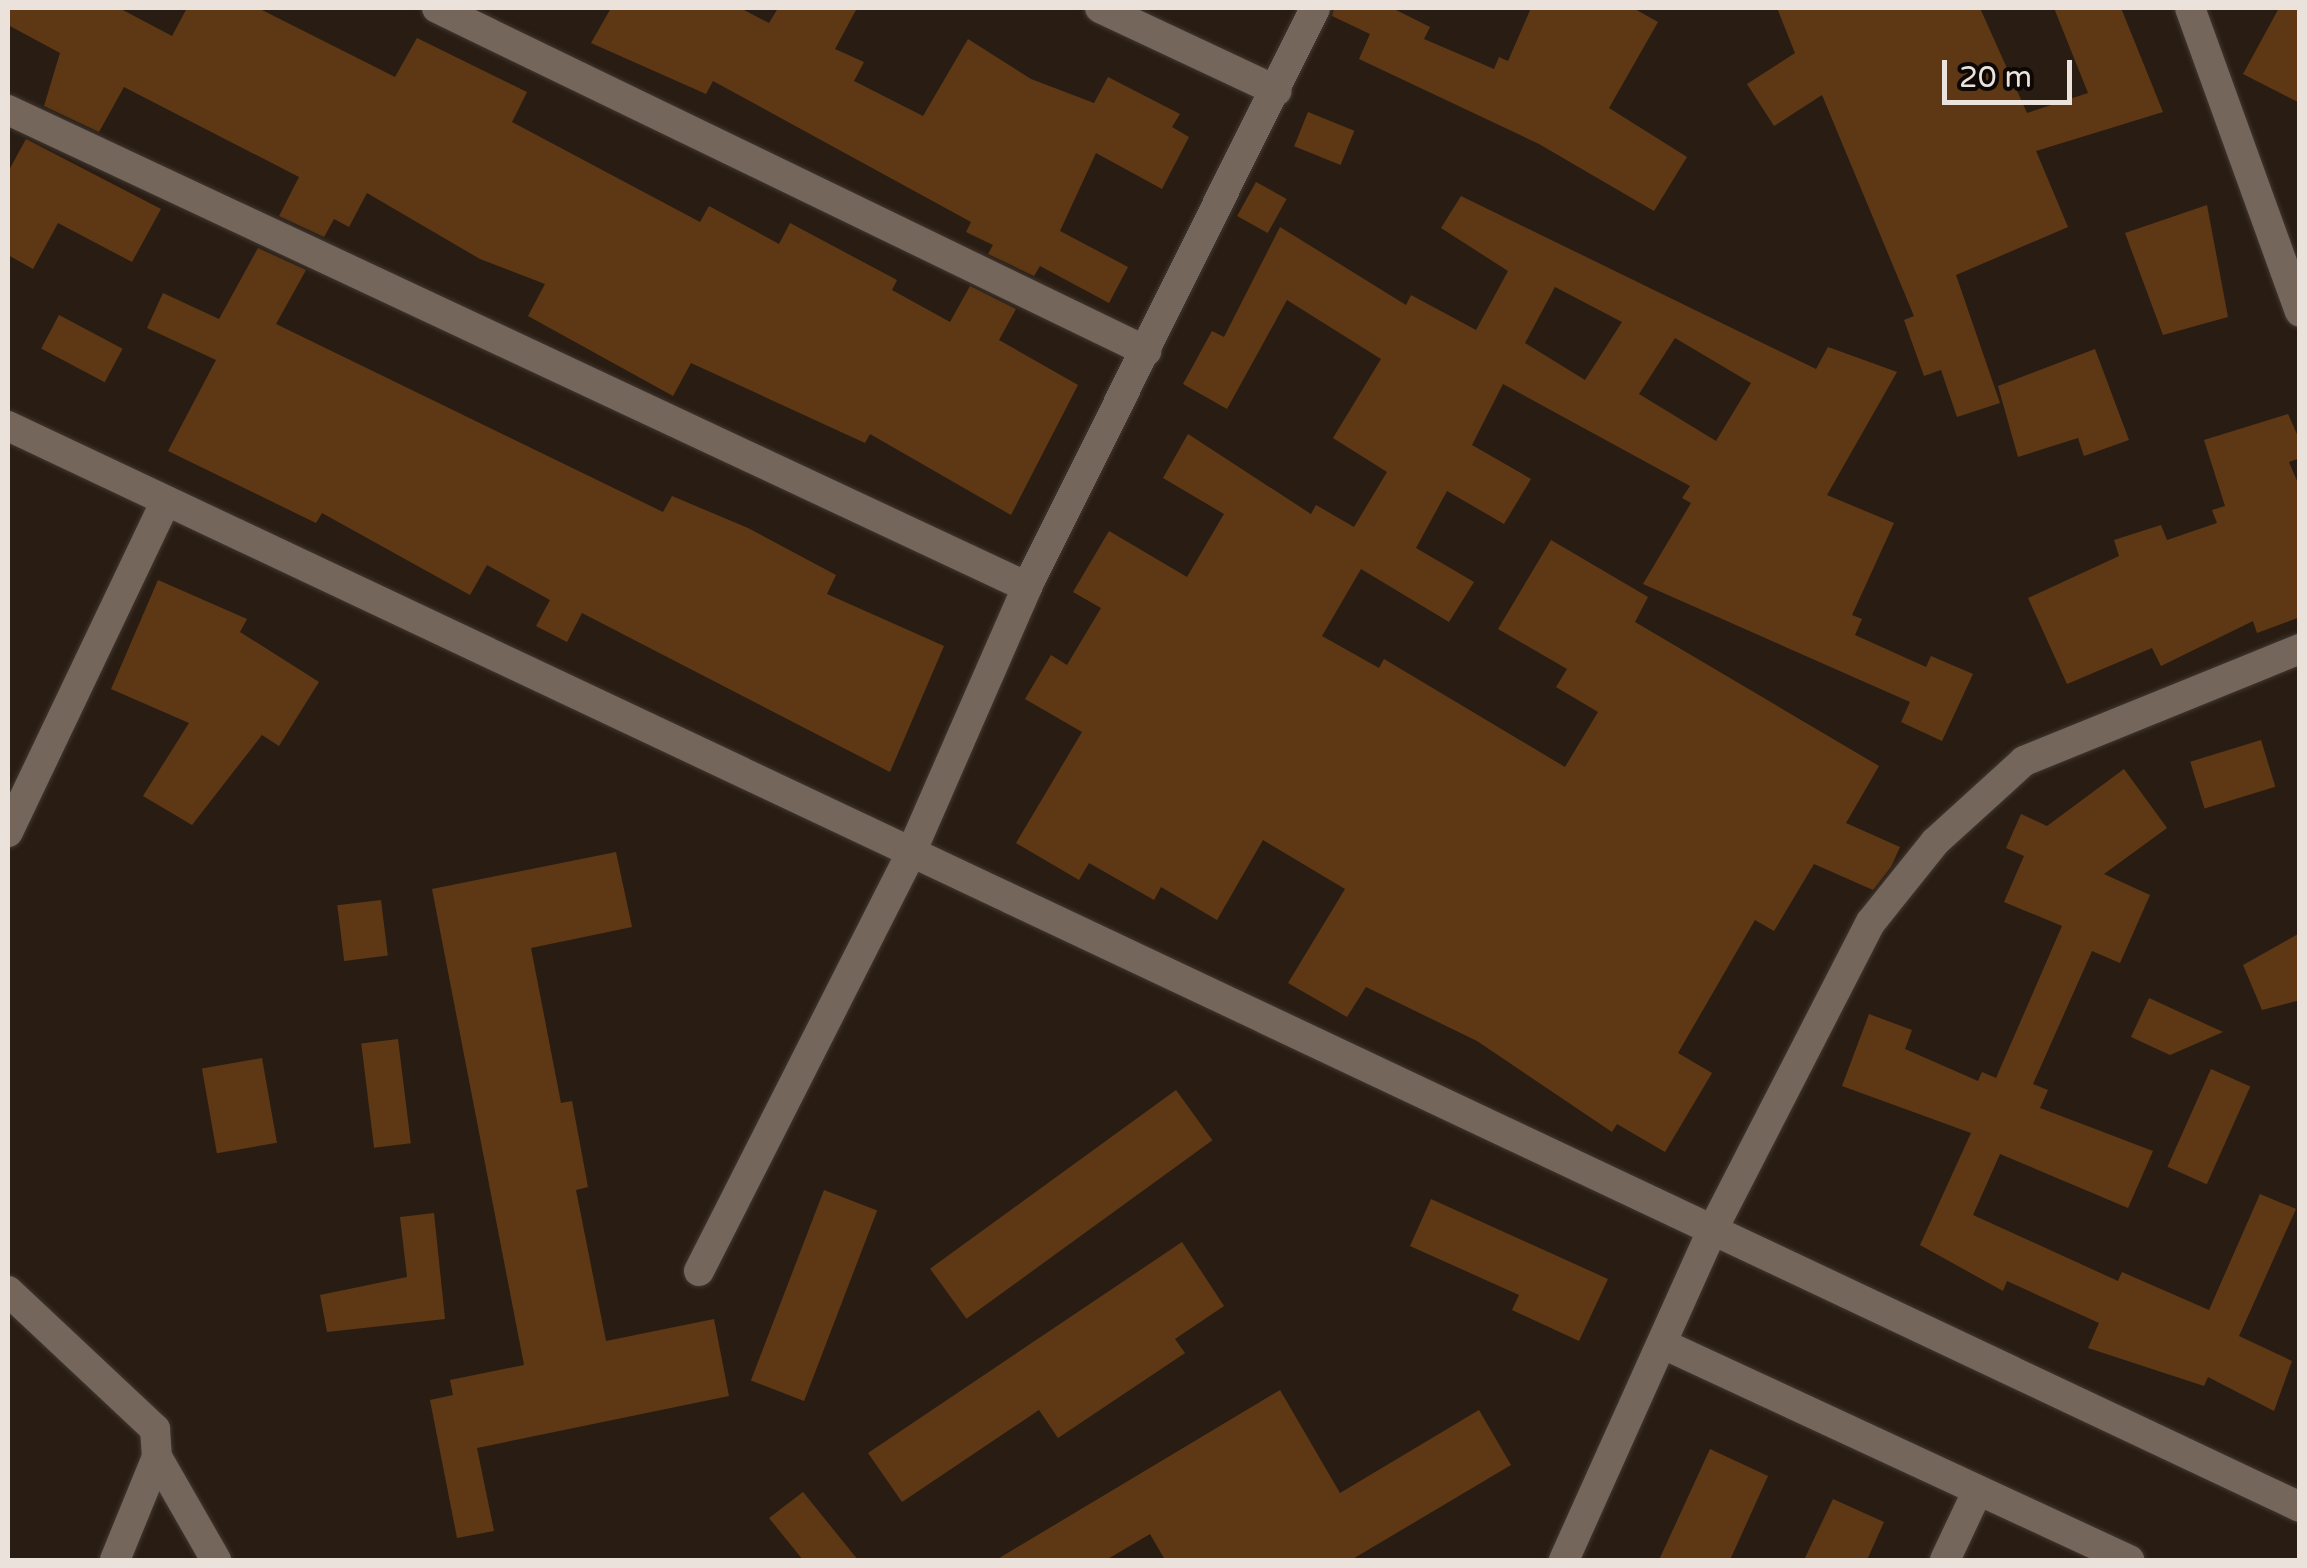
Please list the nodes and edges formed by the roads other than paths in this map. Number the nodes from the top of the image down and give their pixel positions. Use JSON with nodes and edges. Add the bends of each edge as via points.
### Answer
{"nodes":[{"id":1,"x":437,"y":8,"type":"edge"},
{"id":2,"x":1100,"y":8,"type":"edge"},
{"id":3,"x":1315,"y":8,"type":"edge"},
{"id":4,"x":2190,"y":8,"type":"edge"},
{"id":5,"x":1277,"y":91,"type":"junction"},
{"id":6,"x":8,"y":110,"type":"edge"},
{"id":7,"x":2300,"y":312,"type":"edge"},
{"id":8,"x":1146,"y":351,"type":"junction"},
{"id":9,"x":8,"y":426,"type":"edge"},
{"id":10,"x":166,"y":501,"type":"junction"},
{"id":11,"x":1027,"y":587,"type":"junction"},
{"id":12,"x":2300,"y":649,"type":"edge"},
{"id":13,"x":8,"y":832,"type":"edge"},
{"id":14,"x":910,"y":855,"type":"junction"},
{"id":15,"x":1714,"y":1227,"type":"junction"},
{"id":16,"x":700,"y":1272,"type":"dead end"},
{"id":17,"x":8,"y":1291,"type":"edge"},
{"id":18,"x":1663,"y":1344,"type":"junction"},
{"id":19,"x":157,"y":1457,"type":"junction"},
{"id":20,"x":1978,"y":1490,"type":"junction"},
{"id":21,"x":2300,"y":1507,"type":"edge"},
{"id":22,"x":115,"y":1560,"type":"edge"},
{"id":23,"x":216,"y":1560,"type":"edge"},
{"id":24,"x":1564,"y":1560,"type":"edge"},
{"id":25,"x":1944,"y":1560,"type":"edge"},
{"id":26,"x":2130,"y":1560,"type":"edge"}],
"edges":[{"from":1,"to":8,"type":"street"},
{"from":2,"to":5,"type":"street"},
{"from":3,"to":5,"type":"street"},
{"from":4,"to":7,"type":"street"},
{"from":5,"to":8,"type":"street"},
{"from":6,"to":11,"type":"street"},
{"from":8,"to":11,"type":"street"},
{"from":9,"to":10,"type":"street"},
{"from":10,"to":13,"type":"street"},
{"from":10,"to":14,"type":"street"},
{"from":11,"to":14,"type":"street"},
{"from":12,"to":15,"type":"street","via":[[2024,761],[1935,842],[1871,922]]},
{"from":14,"to":15,"type":"street"},
{"from":14,"to":16,"type":"street"},
{"from":15,"to":18,"type":"street"},
{"from":15,"to":21,"type":"street"},
{"from":17,"to":19,"type":"street","via":[[140,1406],[155,1429]]},
{"from":18,"to":20,"type":"street"},
{"from":18,"to":24,"type":"street"},
{"from":19,"to":22,"type":"street"},
{"from":19,"to":23,"type":"street"},
{"from":20,"to":25,"type":"street"},
{"from":20,"to":26,"type":"street"}]}
